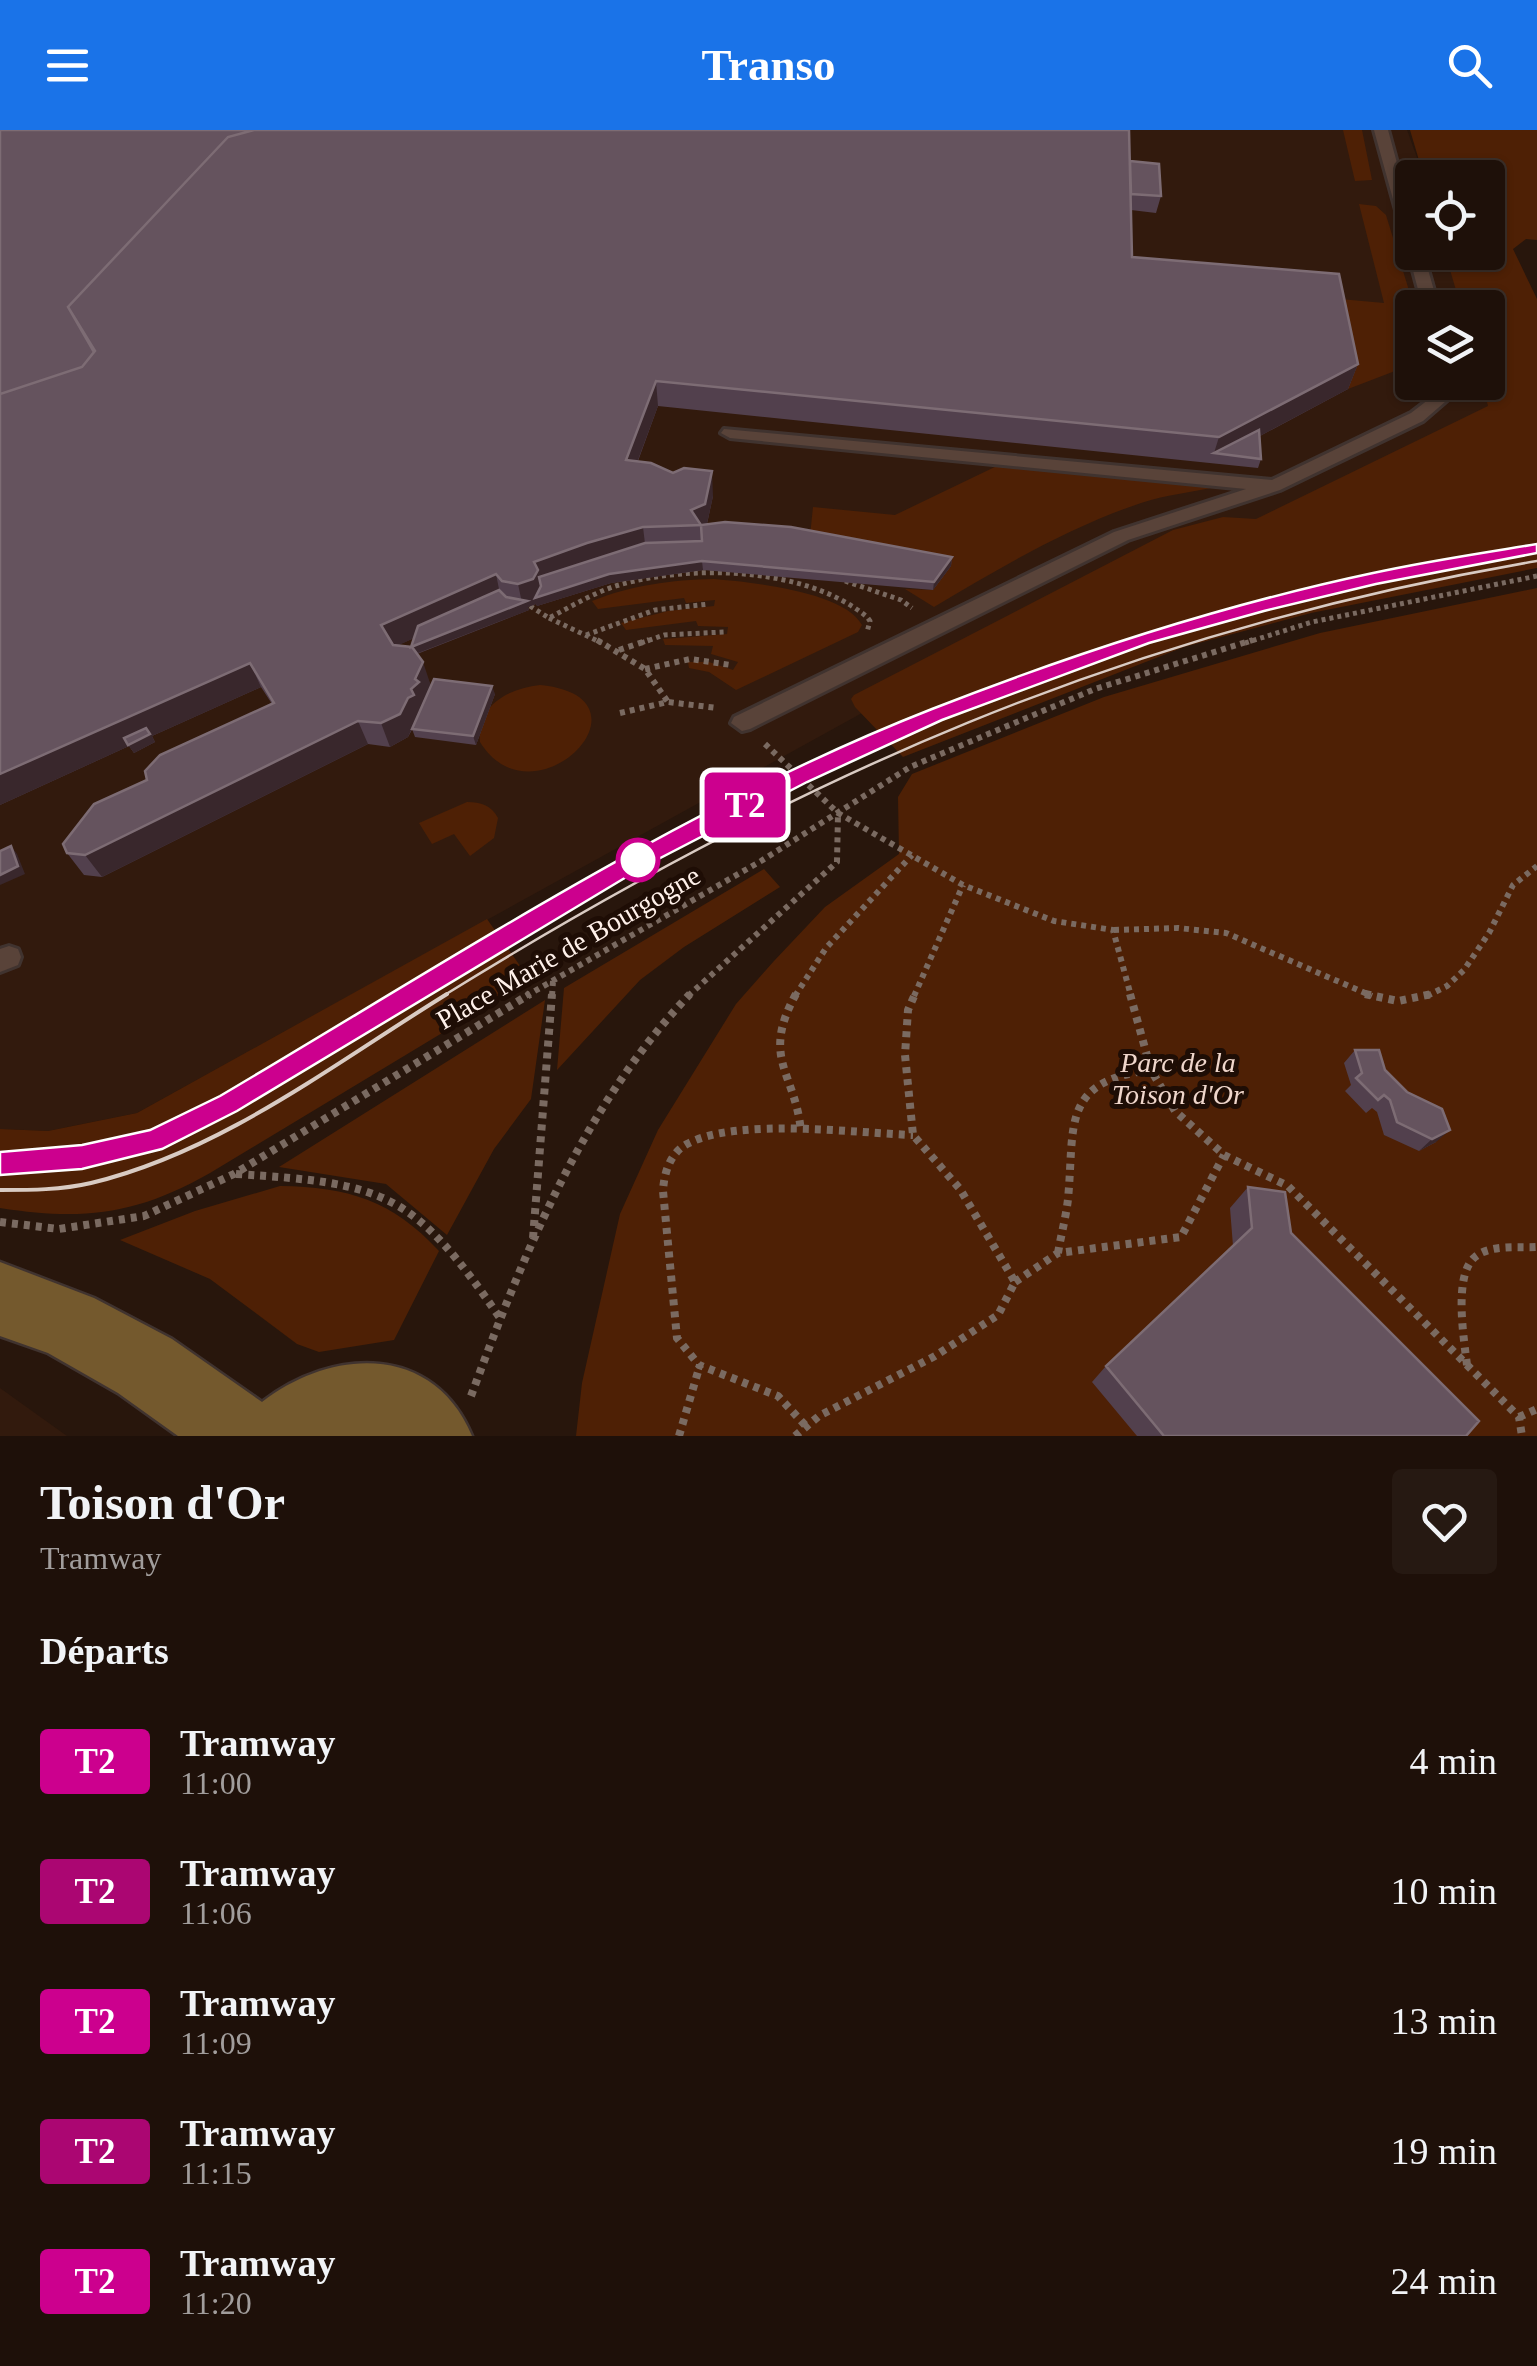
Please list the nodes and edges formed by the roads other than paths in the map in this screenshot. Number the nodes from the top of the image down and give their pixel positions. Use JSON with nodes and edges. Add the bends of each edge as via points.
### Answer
{"nodes":[{"id":1,"x":1381,"y":130,"type":"edge"},
{"id":2,"x":1395,"y":181,"type":"edge"},
{"id":3,"x":1438,"y":400,"type":"edge"},
{"id":4,"x":730,"y":433,"type":"dead end"},
{"id":5,"x":1274,"y":486,"type":"junction"},
{"id":6,"x":742,"y":723,"type":"road end"},
{"id":7,"x":0,"y":1299,"type":"edge"},
{"id":8,"x":451,"y":1419,"type":"edge"},
{"id":9,"x":244,"y":1436,"type":"edge"},
{"id":10,"x":280,"y":1436,"type":"edge"}],
"edges":[{"from":1,"to":2,"type":"lane"},
{"from":3,"to":5,"type":"lane"},
{"from":4,"to":5,"type":"lane"},
{"from":5,"to":6,"type":"lane","via":[[1121,536]]},
{"from":7,"to":9,"type":"street","via":[[68,1324],[145,1366]]},
{"from":8,"to":10,"type":"street","via":[[369,1399],[333,1403]]}]}
